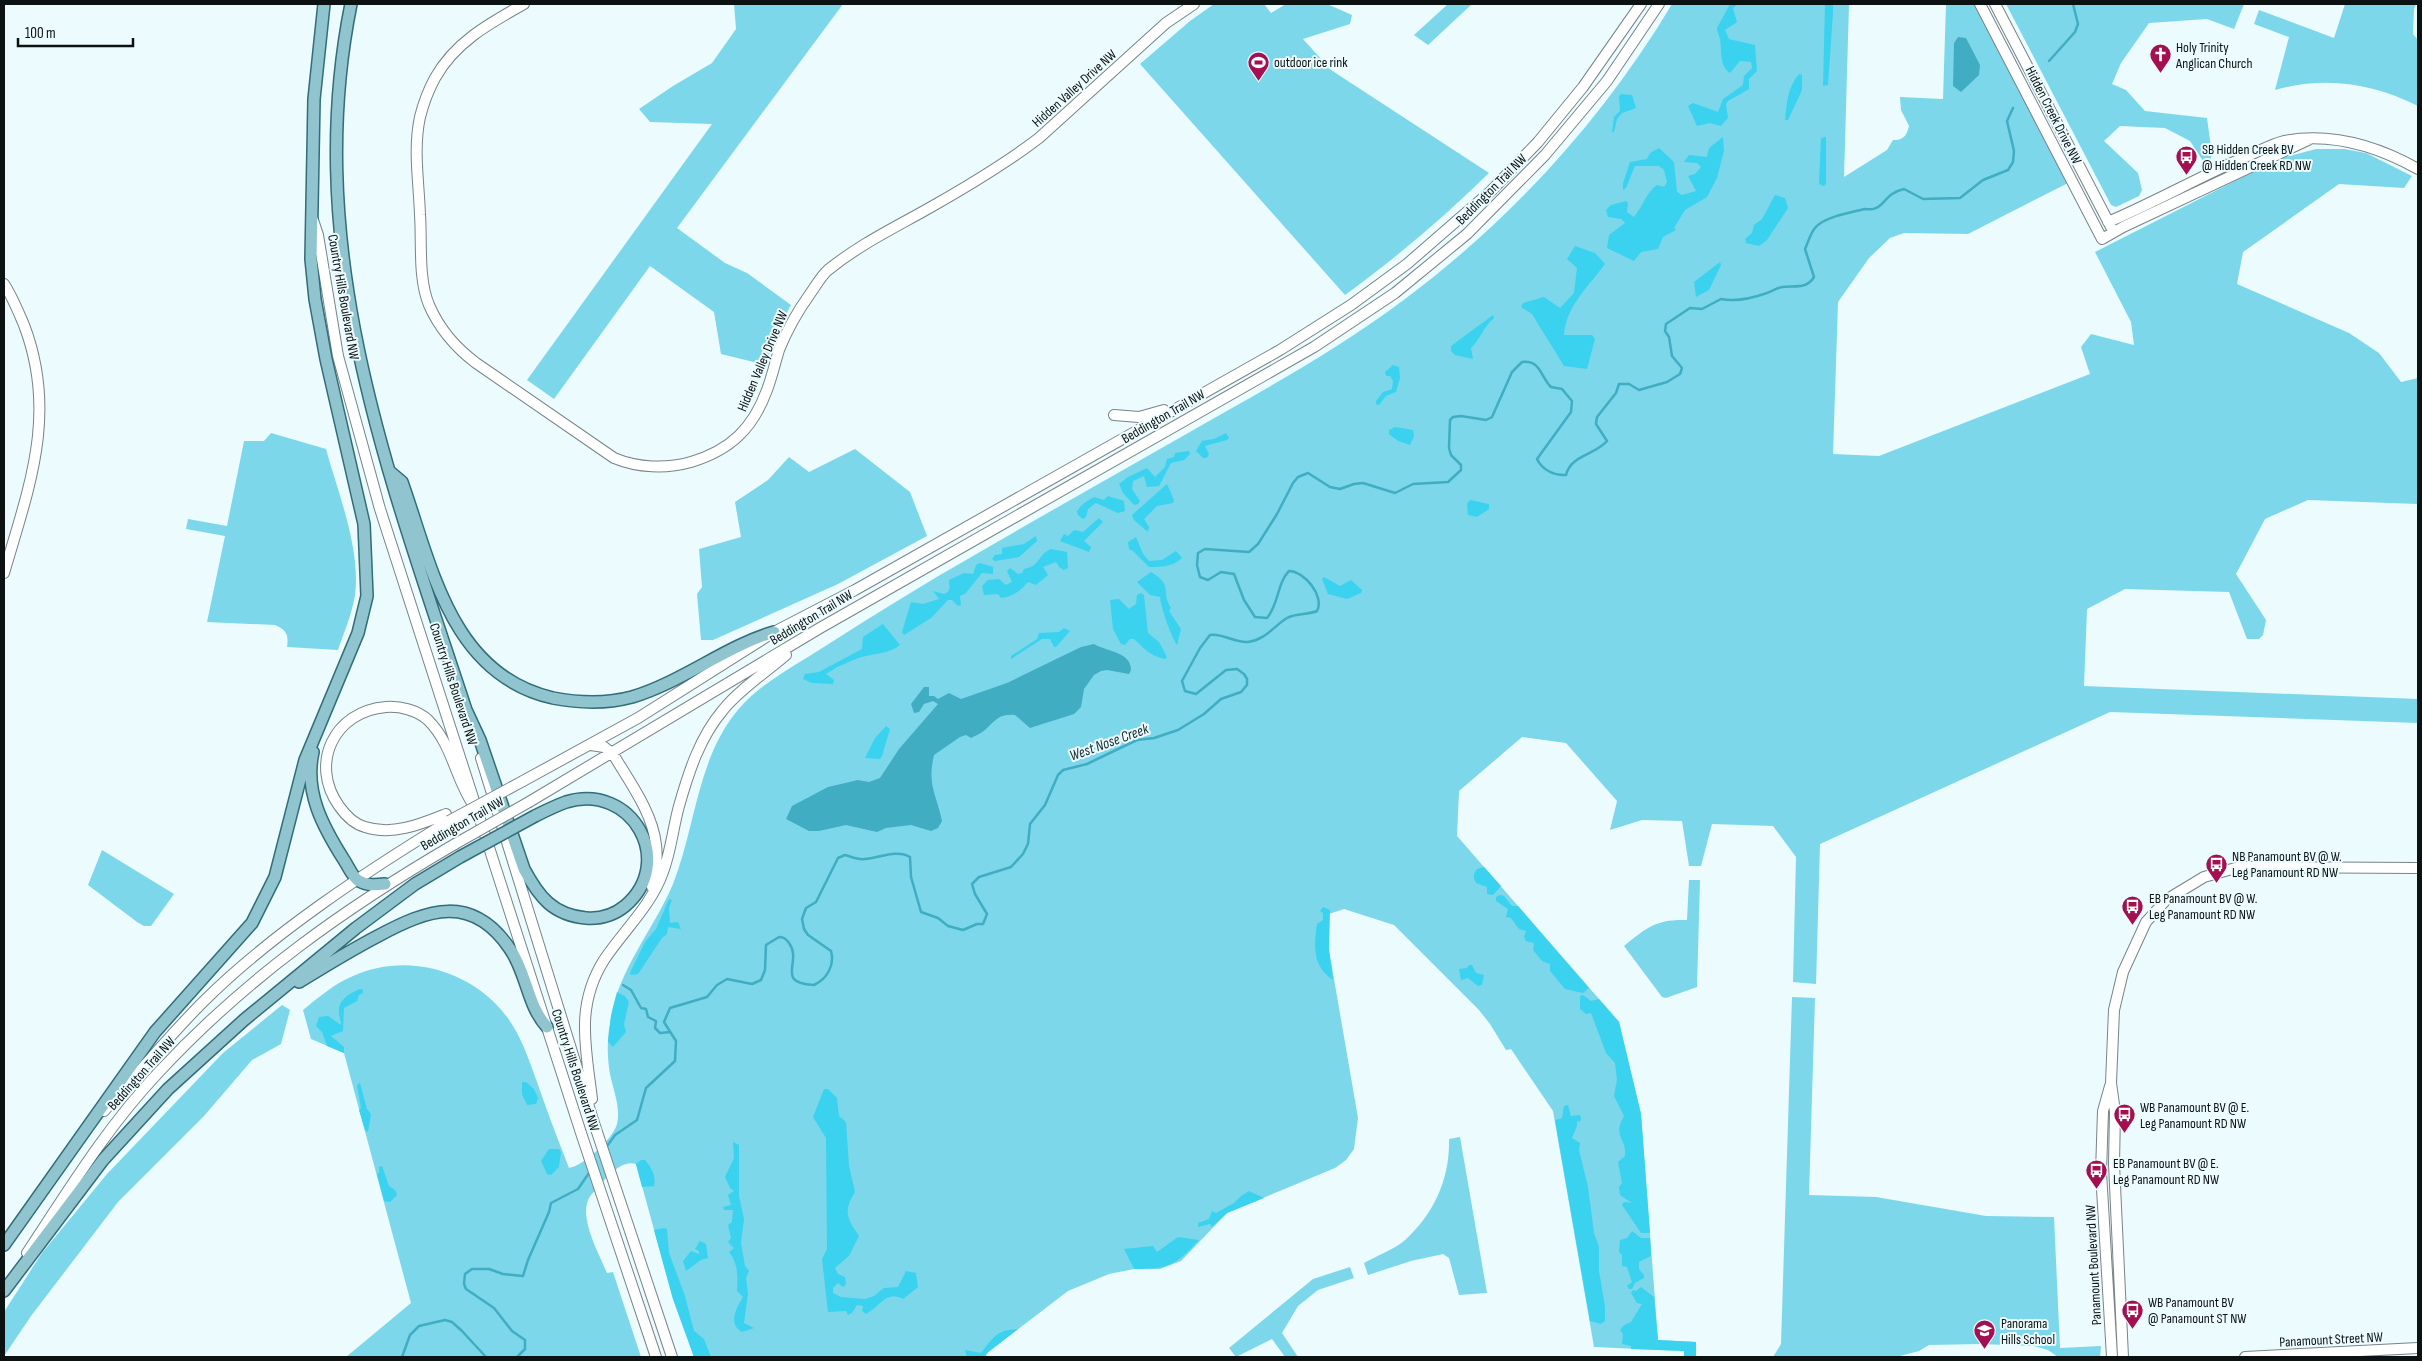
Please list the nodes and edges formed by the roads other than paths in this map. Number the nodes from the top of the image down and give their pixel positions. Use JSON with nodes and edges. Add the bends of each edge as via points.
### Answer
{"nodes":[{"id":1,"x":324,"y":4,"type":"edge"},
{"id":2,"x":351,"y":4,"type":"edge"},
{"id":3,"x":524,"y":4,"type":"edge"},
{"id":4,"x":1194,"y":4,"type":"edge"},
{"id":5,"x":1641,"y":4,"type":"edge"},
{"id":6,"x":1659,"y":4,"type":"edge"},
{"id":7,"x":1980,"y":4,"type":"edge"},
{"id":8,"x":1995,"y":4,"type":"edge"},
{"id":9,"x":2310,"y":139,"type":"junction"},
{"id":10,"x":2418,"y":169,"type":"edge"},
{"id":11,"x":313,"y":220,"type":"junction"},
{"id":12,"x":2108,"y":222,"type":"junction"},
{"id":13,"x":2113,"y":232,"type":"junction"},
{"id":14,"x":4,"y":284,"type":"edge"},
{"id":15,"x":1184,"y":403,"type":"junction"},
{"id":16,"x":1114,"y":415,"type":"dead end"},
{"id":17,"x":388,"y":471,"type":"junction"},
{"id":18,"x":4,"y":573,"type":"edge"},
{"id":19,"x":774,"y":632,"type":"junction"},
{"id":20,"x":810,"y":635,"type":"junction"},
{"id":21,"x":466,"y":710,"type":"junction"},
{"id":22,"x":320,"y":724,"type":"junction"},
{"id":23,"x":591,"y":745,"type":"junction"},
{"id":24,"x":613,"y":754,"type":"junction"},
{"id":25,"x":480,"y":815,"type":"junction"},
{"id":26,"x":448,"y":817,"type":"junction"},
{"id":27,"x":2418,"y":868,"type":"edge"},
{"id":28,"x":357,"y":880,"type":"junction"},
{"id":29,"x":385,"y":884,"type":"junction"},
{"id":30,"x":651,"y":893,"type":"junction"},
{"id":31,"x":244,"y":1020,"type":"junction"},
{"id":32,"x":547,"y":1027,"type":"junction"},
{"id":33,"x":2111,"y":1083,"type":"junction"},
{"id":34,"x":594,"y":1123,"type":"junction"},
{"id":35,"x":75,"y":1142,"type":"junction"},
{"id":36,"x":4,"y":1245,"type":"edge"},
{"id":37,"x":4,"y":1287,"type":"edge"},
{"id":38,"x":4,"y":1291,"type":"edge"},
{"id":39,"x":2418,"y":1348,"type":"edge"},
{"id":40,"x":656,"y":1357,"type":"edge"},
{"id":41,"x":672,"y":1357,"type":"edge"},
{"id":42,"x":2112,"y":1357,"type":"edge"},
{"id":43,"x":2123,"y":1357,"type":"edge"},
{"id":44,"x":2245,"y":1357,"type":"edge"}],
"edges":[{"from":1,"to":11,"type":"main road","name":"Country Hills Boulevard NW","via":[[314,98]]},
{"from":2,"to":17,"type":"main road","name":"Country Hills Boulevard NW","via":[[338,103],[335,180],[349,304]]},
{"from":3,"to":4,"type":"main road","name":"Hidden Valley Drive NW","via":[[464,42],[436,78],[420,116],[416,148],[423,278],[428,303],[438,324],[455,346],[476,363],[614,458],[632,466],[654,466],[708,457],[736,440],[756,415],[797,312],[826,272],[861,246],[1017,155],[1166,23]]},
{"from":5,"to":15,"type":"main road","name":"Beddington Trail NW","via":[[1559,116],[1470,210],[1407,264],[1351,305],[1280,350]]},
{"from":6,"to":20,"type":"main road","name":"Beddington Trail NW","via":[[1602,87],[1546,155],[1467,234],[1395,293],[1306,352]]},
{"from":7,"to":13,"type":"main road","name":"Hidden Creek Drive NW","via":[[2102,239]]},
{"from":8,"to":12,"type":"main road","name":"Hidden Creek Drive NW"},
{"from":9,"to":10,"type":"main road","via":[[2358,143]]},
{"from":9,"to":12,"type":"main road","via":[[2283,142]]},
{"from":9,"to":13,"type":"main road"},
{"from":11,"to":22,"type":"main road","via":[[311,259],[315,299],[364,524],[368,560],[367,596],[358,633]]},
{"from":11,"to":25,"type":"main road","name":"Country Hills Boulevard NW","via":[[338,356],[380,509]]},
{"from":12,"to":13,"type":"main road","name":"Hidden Creek Drive NW"},
{"from":14,"to":18,"type":"main road","via":[[32,346],[39,390],[40,426],[34,471]]},
{"from":15,"to":16,"type":"main road","via":[[1139,417]]},
{"from":15,"to":19,"type":"main road","name":"Beddington Trail NW"},
{"from":17,"to":19,"type":"main road","via":[[402,482],[449,614],[462,635],[495,671],[542,695],[569,701],[617,700],[633,696]]},
{"from":17,"to":21,"type":"main road","name":"Country Hills Boulevard NW"},
{"from":19,"to":23,"type":"main road","name":"Beddington Trail NW"},
{"from":20,"to":24,"type":"main road","name":"Beddington Trail NW"},
{"from":20,"to":30,"type":"main road","via":[[723,709],[702,739],[684,790],[663,872]]},
{"from":21,"to":31,"type":"main road","bridge":true,"via":[[480,740],[524,869],[540,895],[566,915],[591,918],[605,917],[636,897],[645,878],[648,856],[638,826],[628,814],[610,803],[568,802],[535,816],[460,857],[415,884]]},
{"from":21,"to":34,"type":"main road","name":"Country Hills Boulevard NW"},
{"from":22,"to":28,"type":"main road","via":[[311,761],[317,811]]},
{"from":22,"to":35,"type":"main road","via":[[305,760],[275,877],[252,923],[155,1032]]},
{"from":23,"to":24,"type":"main road","via":[[604,747]]},
{"from":23,"to":26,"type":"main road","name":"Beddington Trail NW","bridge":true},
{"from":24,"to":29,"type":"main road","name":"Beddington Trail NW","bridge":true},
{"from":24,"to":30,"type":"main road","via":[[654,831],[657,859]]},
{"from":25,"to":26,"type":"main road","via":[[466,795],[445,743],[419,713],[391,706],[376,708],[353,716],[342,724],[329,747],[326,761],[332,794],[346,815],[366,827],[396,830]]},
{"from":25,"to":32,"type":"main road","name":"Country Hills Boulevard NW"},
{"from":26,"to":28,"type":"main road","name":"Beddington Trail NW"},
{"from":27,"to":33,"type":"main road","name":"Panamount Boulevard NW","via":[[2239,867],[2204,877],[2166,900],[2146,922],[2123,972],[2114,1010]]},
{"from":28,"to":29,"type":"main road","via":[[370,885]]},
{"from":28,"to":35,"type":"main road","name":"Beddington Trail NW","via":[[289,930],[202,1003]]},
{"from":29,"to":37,"type":"main road","name":"Beddington Trail NW","via":[[272,967],[158,1073],[105,1137]]},
{"from":30,"to":34,"type":"main road","via":[[637,919],[605,959],[593,980],[585,1006],[583,1030]]},
{"from":31,"to":32,"type":"main road","via":[[351,950],[410,919],[434,912],[458,912],[478,918],[497,932],[512,951],[537,1016]]},
{"from":31,"to":38,"type":"main road","via":[[168,1089],[103,1160]]},
{"from":32,"to":40,"type":"main road","name":"Country Hills Boulevard NW"},
{"from":33,"to":42,"type":"main road","name":"Panamount Boulevard NW","via":[[2103,1110],[2101,1172]]},
{"from":33,"to":43,"type":"main road","name":"Panamount Boulevard NW","via":[[2115,1112],[2114,1164]]},
{"from":34,"to":41,"type":"main road","name":"Country Hills Boulevard NW"},
{"from":35,"to":36,"type":"main road","name":"Beddington Trail NW"},
{"from":39,"to":44,"type":"main road","name":"Panamount Street NW"}]}
